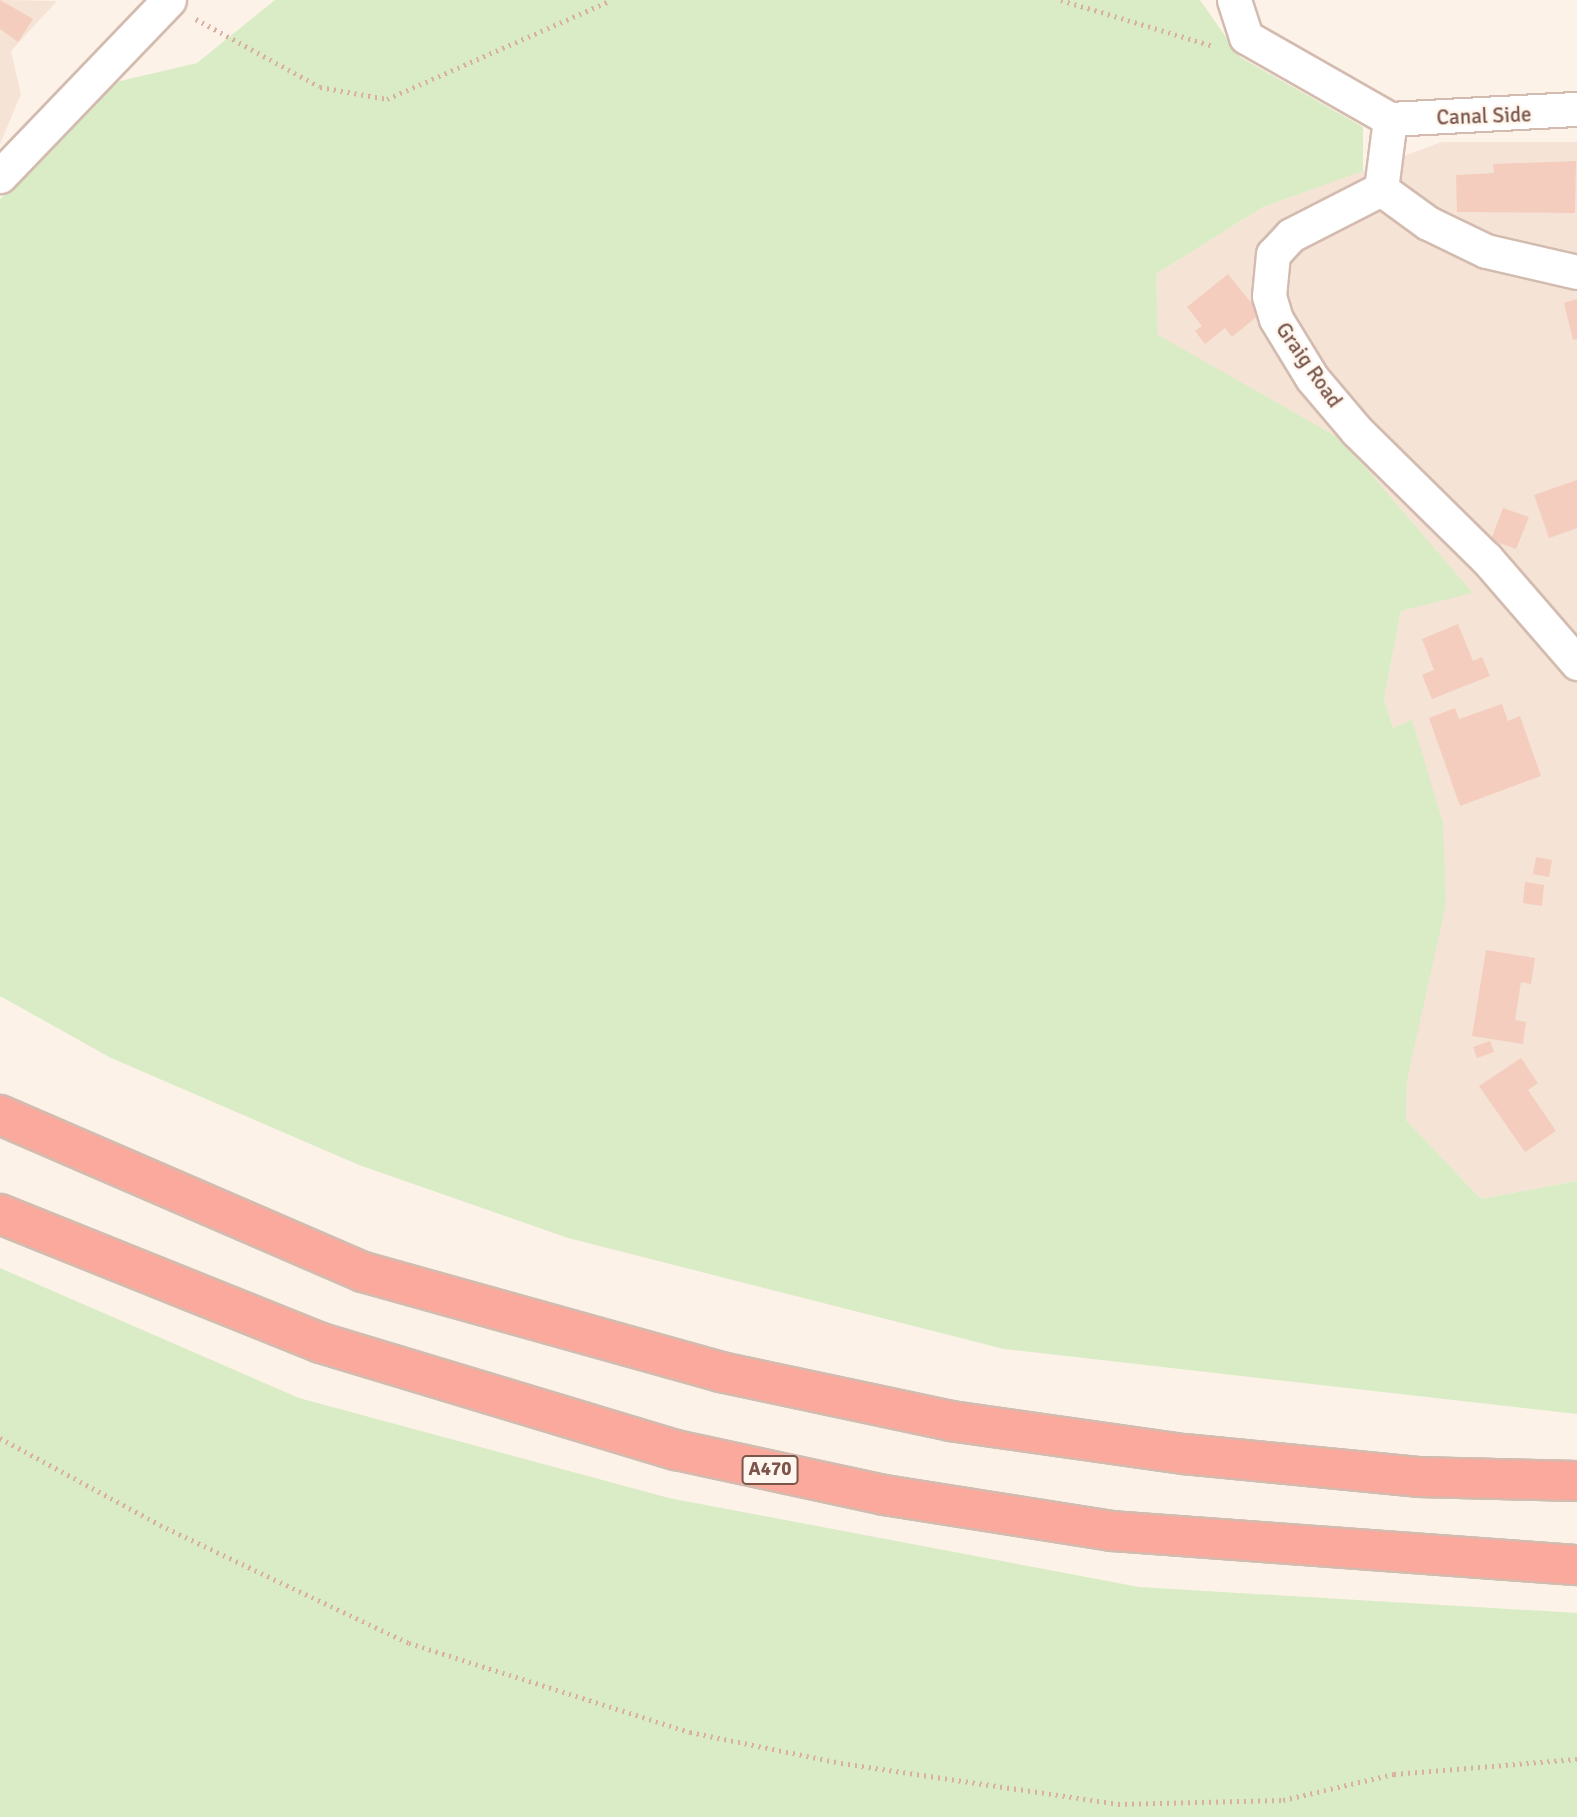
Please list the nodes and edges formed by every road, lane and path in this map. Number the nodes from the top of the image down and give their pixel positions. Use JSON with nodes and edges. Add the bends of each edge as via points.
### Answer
{"nodes":[{"id":1,"x":611,"y":0,"type":"edge"},
{"id":2,"x":1061,"y":0,"type":"edge"},
{"id":3,"x":165,"y":1,"type":"edge"},
{"id":4,"x":1236,"y":13,"type":"edge"},
{"id":5,"x":1577,"y":109,"type":"edge"},
{"id":6,"x":1390,"y":119,"type":"junction"},
{"id":7,"x":0,"y":176,"type":"edge"},
{"id":8,"x":1381,"y":189,"type":"junction"},
{"id":9,"x":1577,"y":272,"type":"edge"},
{"id":10,"x":1571,"y":641,"type":"edge"},
{"id":11,"x":0,"y":1115,"type":"edge"},
{"id":12,"x":0,"y":1214,"type":"edge"},
{"id":13,"x":0,"y":1438,"type":"edge"},
{"id":14,"x":1577,"y":1481,"type":"edge"},
{"id":15,"x":1577,"y":1565,"type":"edge"},
{"id":16,"x":1577,"y":1759,"type":"edge"}],
"edges":[{"from":1,"to":3,"type":"path","via":[[387,99],[320,87]]},
{"from":2,"to":4,"type":"path","via":[[1213,46]]},
{"from":3,"to":7,"type":"street"},
{"from":4,"to":6,"type":"street","via":[[1246,37]]},
{"from":5,"to":6,"type":"street","name":"Canal Side"},
{"from":6,"to":8,"type":"street"},
{"from":8,"to":9,"type":"street","via":[[1428,223],[1486,251]]},
{"from":8,"to":10,"type":"street","name":"Graig Road","via":[[1291,235],[1273,254],[1269,296],[1276,319],[1312,378],[1384,462]]},
{"from":11,"to":14,"type":"highway","via":[[363,1272],[721,1372],[951,1421],[1184,1454],[1418,1477]]},
{"from":12,"to":15,"type":"highway","number":"A470","via":[[321,1343],[676,1450],[884,1494],[1112,1531]]},
{"from":13,"to":16,"type":"path","via":[[160,1525],[409,1643],[690,1732],[816,1758],[976,1788],[1118,1804],[1283,1800],[1394,1774]]}]}
